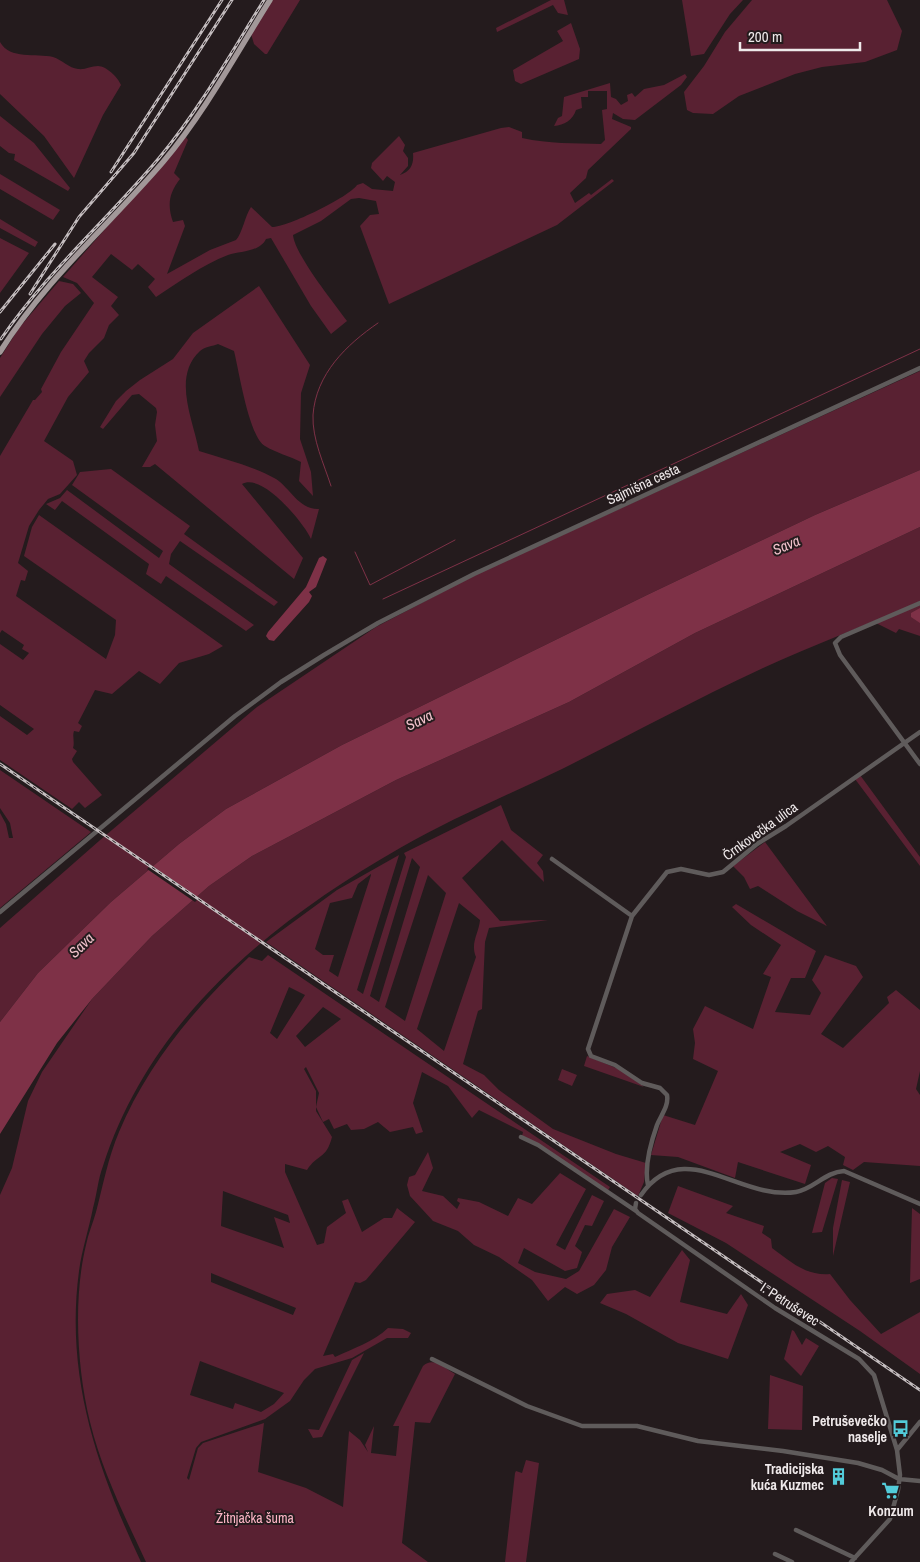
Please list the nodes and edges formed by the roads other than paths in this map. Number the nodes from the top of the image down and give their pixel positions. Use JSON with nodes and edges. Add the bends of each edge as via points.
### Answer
{"nodes":[{"id":1,"x":270,"y":0,"type":"edge"},
{"id":2,"x":0,"y":352,"type":"edge"},
{"id":3,"x":920,"y":368,"type":"edge"},
{"id":4,"x":920,"y":602,"type":"edge"},
{"id":5,"x":920,"y":732,"type":"edge"},
{"id":6,"x":904,"y":743,"type":"junction"},
{"id":7,"x":920,"y":764,"type":"edge"},
{"id":8,"x":552,"y":859,"type":"dead end"},
{"id":9,"x":0,"y":912,"type":"edge"},
{"id":10,"x":632,"y":916,"type":"junction"},
{"id":11,"x":521,"y":1137,"type":"dead end"},
{"id":12,"x":648,"y":1185,"type":"junction"},
{"id":13,"x":641,"y":1195,"type":"dead end"},
{"id":14,"x":636,"y":1203,"type":"dead end"},
{"id":15,"x":920,"y":1204,"type":"edge"},
{"id":16,"x":636,"y":1211,"type":"junction"},
{"id":17,"x":432,"y":1359,"type":"dead end"},
{"id":18,"x":920,"y":1422,"type":"edge"},
{"id":19,"x":897,"y":1450,"type":"junction"},
{"id":20,"x":899,"y":1479,"type":"junction"},
{"id":21,"x":920,"y":1480,"type":"edge"},
{"id":22,"x":796,"y":1530,"type":"dead end"},
{"id":23,"x":775,"y":1554,"type":"dead end"},
{"id":24,"x":853,"y":1560,"type":"edge"},
{"id":25,"x":792,"y":1562,"type":"edge"}],
"edges":[{"from":1,"to":2,"type":"main road","via":[[177,144],[33,306]]},
{"from":3,"to":9,"type":"street","name":"Sajmišna cesta","via":[[474,574],[378,623],[299,670],[248,706]]},
{"from":4,"to":6,"type":"street","via":[[838,638],[835,643],[836,650]]},
{"from":5,"to":6,"type":"street","name":"Črnkovečka ulica"},
{"from":6,"to":7,"type":"street"},
{"from":6,"to":10,"type":"street","name":"Črnkovečka ulica","via":[[757,844],[724,872],[709,875],[681,869],[667,872]]},
{"from":8,"to":10,"type":"street"},
{"from":10,"to":12,"type":"street","name":"Črnkovečka ulica","via":[[588,1049],[591,1056],[615,1065],[642,1083],[660,1088],[667,1095],[647,1168]]},
{"from":11,"to":16,"type":"street","name":"I. Petruševec","via":[[538,1144]]},
{"from":12,"to":13,"type":"street"},
{"from":12,"to":15,"type":"street","via":[[667,1171],[688,1168],[754,1188],[796,1192],[834,1172],[844,1171]]},
{"from":14,"to":16,"type":"street"},
{"from":16,"to":19,"type":"street","name":"I. Petruševec","via":[[775,1308],[864,1364],[877,1381]]},
{"from":17,"to":20,"type":"street","via":[[527,1406],[582,1426],[637,1426],[698,1441],[858,1463]]},
{"from":18,"to":19,"type":"street"},
{"from":19,"to":20,"type":"street","name":"I. Petruševec"},
{"from":20,"to":21,"type":"street"},
{"from":20,"to":24,"type":"street","name":"I. Petruševec","via":[[890,1520]]},
{"from":22,"to":24,"type":"street","name":"I. Petruševec"},
{"from":23,"to":25,"type":"street"}]}
